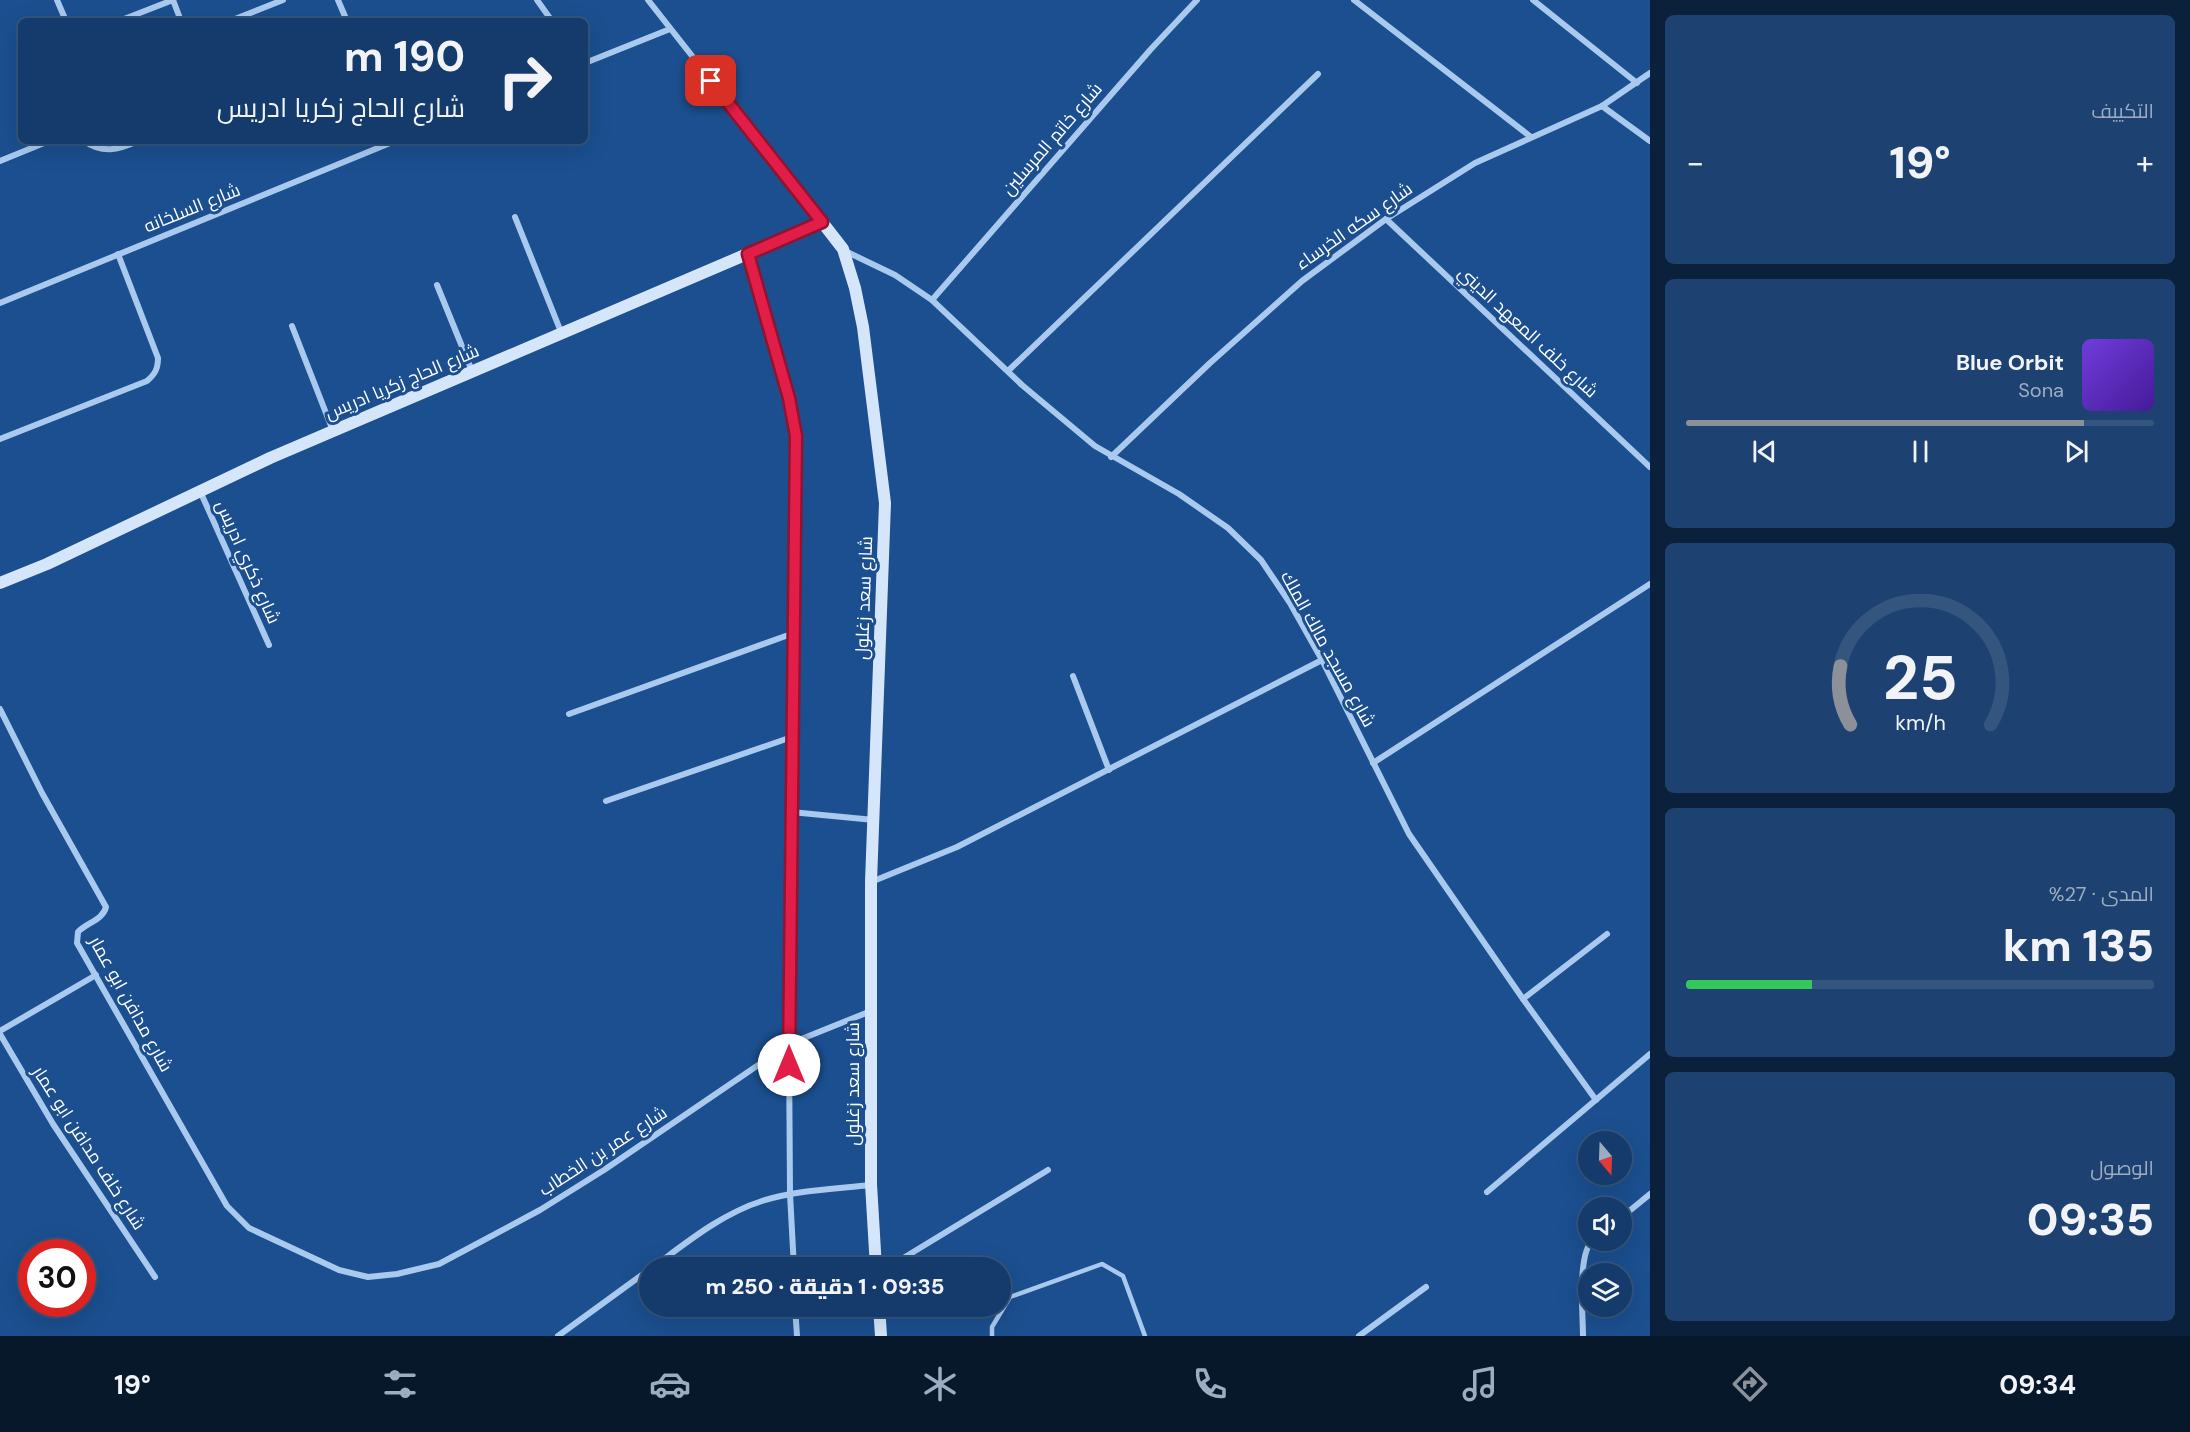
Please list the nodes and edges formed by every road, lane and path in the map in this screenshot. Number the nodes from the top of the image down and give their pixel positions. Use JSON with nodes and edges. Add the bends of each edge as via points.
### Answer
{"nodes":[{"id":1,"x":57,"y":0,"type":"edge"},
{"id":2,"x":173,"y":0,"type":"edge"},
{"id":3,"x":283,"y":0,"type":"edge"},
{"id":4,"x":338,"y":0,"type":"edge"},
{"id":5,"x":537,"y":0,"type":"edge"},
{"id":6,"x":648,"y":0,"type":"edge"},
{"id":7,"x":1197,"y":0,"type":"edge"},
{"id":8,"x":1354,"y":0,"type":"edge"},
{"id":9,"x":1533,"y":0,"type":"edge"},
{"id":10,"x":65,"y":18,"type":"edge"},
{"id":11,"x":127,"y":18,"type":"edge"},
{"id":12,"x":180,"y":18,"type":"edge"},
{"id":13,"x":238,"y":18,"type":"edge"},
{"id":14,"x":346,"y":18,"type":"edge"},
{"id":15,"x":550,"y":18,"type":"edge"},
{"id":16,"x":670,"y":29,"type":"junction"},
{"id":17,"x":588,"y":62,"type":"edge"},
{"id":18,"x":1650,"y":73,"type":"edge"},
{"id":19,"x":1318,"y":74,"type":"dead end"},
{"id":20,"x":1637,"y":83,"type":"junction"},
{"id":21,"x":1602,"y":106,"type":"junction"},
{"id":22,"x":1531,"y":137,"type":"junction"},
{"id":23,"x":1650,"y":141,"type":"edge"},
{"id":24,"x":42,"y":144,"type":"edge"},
{"id":25,"x":88,"y":144,"type":"edge"},
{"id":26,"x":131,"y":144,"type":"edge"},
{"id":27,"x":388,"y":144,"type":"edge"},
{"id":28,"x":0,"y":161,"type":"edge"},
{"id":29,"x":515,"y":217,"type":"dead end"},
{"id":30,"x":1386,"y":219,"type":"junction"},
{"id":31,"x":822,"y":222,"type":"junction"},
{"id":32,"x":843,"y":249,"type":"junction"},
{"id":33,"x":118,"y":254,"type":"junction"},
{"id":34,"x":748,"y":254,"type":"junction"},
{"id":35,"x":437,"y":285,"type":"dead end"},
{"id":36,"x":932,"y":300,"type":"junction"},
{"id":37,"x":0,"y":303,"type":"edge"},
{"id":38,"x":292,"y":326,"type":"dead end"},
{"id":39,"x":561,"y":332,"type":"junction"},
{"id":40,"x":472,"y":371,"type":"junction"},
{"id":41,"x":1008,"y":371,"type":"junction"},
{"id":42,"x":333,"y":431,"type":"junction"},
{"id":43,"x":0,"y":439,"type":"edge"},
{"id":44,"x":1111,"y":457,"type":"junction"},
{"id":45,"x":1650,"y":467,"type":"edge"},
{"id":46,"x":200,"y":491,"type":"junction"},
{"id":47,"x":0,"y":583,"type":"edge"},
{"id":48,"x":1650,"y":584,"type":"edge"},
{"id":49,"x":794,"y":633,"type":"junction"},
{"id":50,"x":269,"y":645,"type":"dead end"},
{"id":51,"x":1322,"y":660,"type":"junction"},
{"id":52,"x":1073,"y":676,"type":"dead end"},
{"id":53,"x":0,"y":709,"type":"edge"},
{"id":54,"x":569,"y":714,"type":"dead end"},
{"id":55,"x":792,"y":737,"type":"junction"},
{"id":56,"x":1373,"y":763,"type":"junction"},
{"id":57,"x":1109,"y":770,"type":"junction"},
{"id":58,"x":606,"y":801,"type":"dead end"},
{"id":59,"x":791,"y":812,"type":"junction"},
{"id":60,"x":874,"y":819,"type":"junction"},
{"id":61,"x":871,"y":882,"type":"junction"},
{"id":62,"x":1607,"y":934,"type":"dead end"},
{"id":63,"x":96,"y":975,"type":"junction"},
{"id":64,"x":1523,"y":999,"type":"junction"},
{"id":65,"x":871,"y":1011,"type":"junction"},
{"id":66,"x":0,"y":1033,"type":"edge"},
{"id":67,"x":789,"y":1044,"type":"junction"},
{"id":68,"x":1650,"y":1054,"type":"edge"},
{"id":69,"x":1596,"y":1100,"type":"junction"},
{"id":70,"x":1048,"y":1170,"type":"dead end"},
{"id":71,"x":871,"y":1185,"type":"junction"},
{"id":72,"x":1487,"y":1192,"type":"dead end"},
{"id":73,"x":790,"y":1194,"type":"junction"},
{"id":74,"x":1650,"y":1194,"type":"edge"},
{"id":75,"x":1632,"y":1209,"type":"edge"},
{"id":76,"x":1586,"y":1251,"type":"edge"},
{"id":77,"x":666,"y":1257,"type":"edge"},
{"id":78,"x":793,"y":1257,"type":"edge"},
{"id":79,"x":875,"y":1257,"type":"edge"},
{"id":80,"x":905,"y":1257,"type":"edge"},
{"id":81,"x":339,"y":1270,"type":"joint"},
{"id":82,"x":155,"y":1277,"type":"dead end"},
{"id":83,"x":639,"y":1277,"type":"edge"},
{"id":84,"x":1426,"y":1287,"type":"dead end"},
{"id":85,"x":796,"y":1317,"type":"edge"},
{"id":86,"x":880,"y":1317,"type":"edge"},
{"id":87,"x":558,"y":1336,"type":"edge"},
{"id":88,"x":797,"y":1336,"type":"edge"},
{"id":89,"x":881,"y":1336,"type":"edge"},
{"id":90,"x":992,"y":1336,"type":"edge"},
{"id":91,"x":1145,"y":1336,"type":"edge"},
{"id":92,"x":1359,"y":1336,"type":"edge"},
{"id":93,"x":1583,"y":1336,"type":"edge"}],
"edges":[{"from":1,"to":10,"type":"street"},
{"from":2,"to":11,"type":"street"},
{"from":2,"to":12,"type":"street"},
{"from":3,"to":13,"type":"street"},
{"from":4,"to":14,"type":"street"},
{"from":5,"to":15,"type":"street"},
{"from":6,"to":16,"type":"street","name":"شارع سعد زغلول"},
{"from":7,"to":36,"type":"street","name":"شارع خاتم المرسلين"},
{"from":8,"to":22,"type":"street"},
{"from":9,"to":20,"type":"street"},
{"from":16,"to":17,"type":"street"},
{"from":16,"to":31,"type":"street","name":"شارع سعد زغلول"},
{"from":18,"to":20,"type":"street","name":"شارع سكه الخرساء"},
{"from":19,"to":41,"type":"street"},
{"from":20,"to":21,"type":"street","name":"شارع سكه الخرساء"},
{"from":21,"to":22,"type":"street","name":"شارع سكه الخرساء"},
{"from":21,"to":23,"type":"street"},
{"from":22,"to":30,"type":"street","name":"شارع سكه الخرساء","via":[[1475,162]]},
{"from":24,"to":28,"type":"street"},
{"from":25,"to":26,"type":"street","via":[[106,150]]},
{"from":27,"to":33,"type":"street","name":"شارع السلخانه"},
{"from":29,"to":39,"type":"street"},
{"from":30,"to":44,"type":"street","name":"شارع سكه الخرساء","via":[[1302,282]]},
{"from":30,"to":45,"type":"street","name":"شارع خلف المعهد الديني"},
{"from":31,"to":32,"type":"street","name":"شارع سعد زغلول"},
{"from":31,"to":34,"type":"street","name":"شارع الحاج زكريا ادريس"},
{"from":32,"to":36,"type":"street","name":"شارع مسجد مالك الملك","via":[[895,275]]},
{"from":32,"to":60,"type":"street","name":"شارع سعد زغلول","via":[[863,327],[885,503]]},
{"from":33,"to":37,"type":"street","name":"شارع السلخانه"},
{"from":33,"to":43,"type":"street","via":[[158,358],[154,375]]},
{"from":34,"to":39,"type":"street","name":"شارع الحاج زكريا ادريس"},
{"from":34,"to":49,"type":"street","via":[[796,436]]},
{"from":35,"to":40,"type":"street"},
{"from":36,"to":41,"type":"street","name":"شارع مسجد مالك الملك"},
{"from":38,"to":42,"type":"street"},
{"from":39,"to":40,"type":"street","name":"شارع الحاج زكريا ادريس"},
{"from":40,"to":42,"type":"street","name":"شارع الحاج زكريا ادريس"},
{"from":41,"to":44,"type":"street","name":"شارع مسجد مالك الملك"},
{"from":42,"to":46,"type":"street","name":"شارع الحاج زكريا ادريس"},
{"from":44,"to":51,"type":"street","name":"شارع مسجد مالك الملك","via":[[1179,494],[1228,528],[1261,560]]},
{"from":46,"to":47,"type":"street","name":"شارع الحاج زكريا ادريس"},
{"from":46,"to":50,"type":"street","name":"شارع ذكري ادريس"},
{"from":48,"to":56,"type":"street"},
{"from":49,"to":54,"type":"street"},
{"from":49,"to":55,"type":"street"},
{"from":51,"to":56,"type":"street","name":"شارع مسجد مالك الملك"},
{"from":51,"to":57,"type":"street"},
{"from":52,"to":57,"type":"street"},
{"from":53,"to":63,"type":"street","name":"شارع مدافن ابو عمار","via":[[106,906],[105,912],[81,928],[76,938]]},
{"from":55,"to":58,"type":"street"},
{"from":55,"to":59,"type":"street"},
{"from":56,"to":64,"type":"street","name":"شارع مسجد مالك الملك","via":[[1409,834]]},
{"from":57,"to":61,"type":"street","via":[[957,848]]},
{"from":59,"to":60,"type":"street"},
{"from":59,"to":67,"type":"street"},
{"from":60,"to":61,"type":"street","name":"شارع سعد زغلول"},
{"from":61,"to":65,"type":"street","name":"شارع سعد زغلول"},
{"from":62,"to":64,"type":"street"},
{"from":63,"to":66,"type":"street"},
{"from":63,"to":81,"type":"street","name":"شارع مدافن ابو عمار","via":[[227,1206],[249,1228]]},
{"from":64,"to":69,"type":"street","name":"شارع مسجد مالك الملك"},
{"from":65,"to":67,"type":"street","name":"شارع عمر بن الخطاب"},
{"from":65,"to":71,"type":"street","name":"شارع سعد زغلول"},
{"from":66,"to":82,"type":"street","name":"شارع خلف مدافن ابو عمار","via":[[53,1124]]},
{"from":67,"to":73,"type":"street"},
{"from":67,"to":81,"type":"street","name":"شارع عمر بن الخطاب","via":[[604,1170],[540,1210],[439,1264],[368,1277]]},
{"from":68,"to":69,"type":"street"},
{"from":69,"to":72,"type":"street"},
{"from":70,"to":80,"type":"street"},
{"from":71,"to":73,"type":"street"},
{"from":71,"to":79,"type":"street","name":"شارع سعد زغلول"},
{"from":73,"to":77,"type":"street","via":[[760,1201],[731,1214]]},
{"from":73,"to":78,"type":"street"},
{"from":74,"to":75,"type":"street"},
{"from":76,"to":93,"type":"street"},
{"from":83,"to":87,"type":"street"},
{"from":84,"to":92,"type":"street"},
{"from":85,"to":88,"type":"street"},
{"from":86,"to":89,"type":"street"},
{"from":90,"to":91,"type":"lane","via":[[992,1327],[1010,1297],[1102,1264],[1123,1276]]}]}
